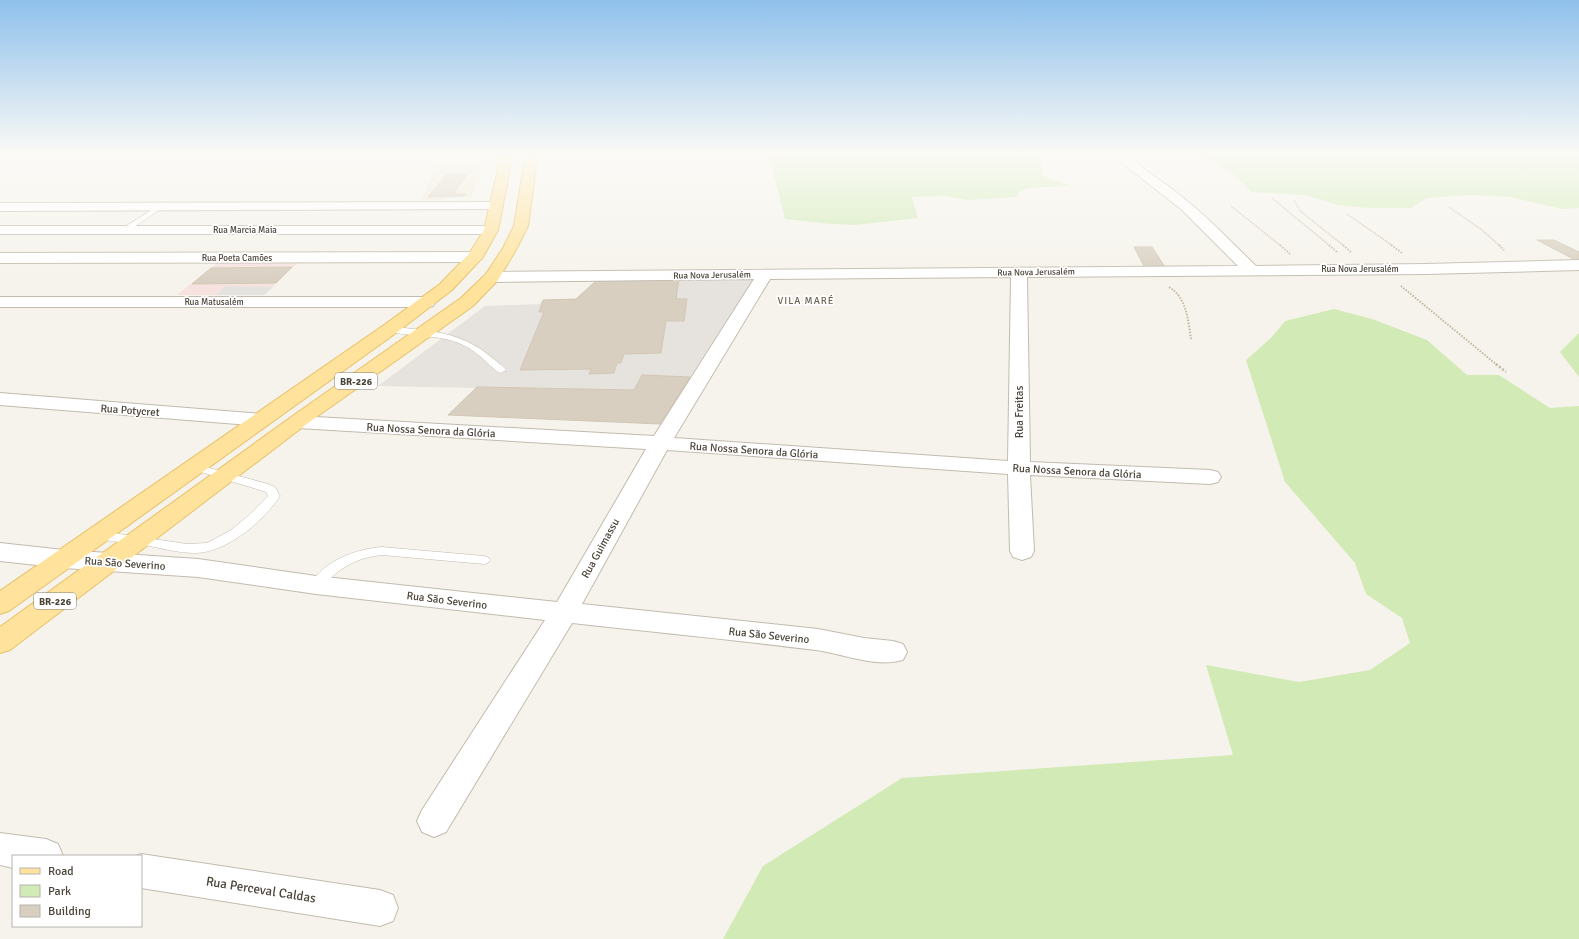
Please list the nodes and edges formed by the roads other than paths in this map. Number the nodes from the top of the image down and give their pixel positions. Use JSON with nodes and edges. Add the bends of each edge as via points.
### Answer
{"nodes":[{"id":1,"x":498,"y":196,"type":"edge"},
{"id":2,"x":526,"y":196,"type":"edge"},
{"id":3,"x":1173,"y":196,"type":"edge"},
{"id":4,"x":496,"y":206,"type":"junction"},
{"id":5,"x":0,"y":207,"type":"edge"},
{"id":6,"x":160,"y":207,"type":"junction"},
{"id":7,"x":0,"y":230,"type":"edge"},
{"id":8,"x":124,"y":230,"type":"junction"},
{"id":9,"x":491,"y":230,"type":"junction"},
{"id":10,"x":0,"y":258,"type":"edge"},
{"id":11,"x":475,"y":258,"type":"junction"},
{"id":12,"x":1579,"y":265,"type":"edge"},
{"id":13,"x":1251,"y":270,"type":"junction"},
{"id":14,"x":1019,"y":272,"type":"junction"},
{"id":15,"x":765,"y":275,"type":"junction"},
{"id":16,"x":492,"y":277,"type":"junction"},
{"id":17,"x":0,"y":302,"type":"edge"},
{"id":18,"x":427,"y":302,"type":"junction"},
{"id":19,"x":390,"y":329,"type":"junction"},
{"id":20,"x":424,"y":334,"type":"junction"},
{"id":21,"x":501,"y":370,"type":"dead end"},
{"id":22,"x":0,"y":399,"type":"edge"},
{"id":23,"x":261,"y":420,"type":"junction"},
{"id":24,"x":298,"y":422,"type":"junction"},
{"id":25,"x":660,"y":443,"type":"junction"},
{"id":26,"x":195,"y":467,"type":"junction"},
{"id":27,"x":1019,"y":468,"type":"junction"},
{"id":28,"x":226,"y":475,"type":"junction"},
{"id":29,"x":1210,"y":477,"type":"dead end"},
{"id":30,"x":99,"y":535,"type":"junction"},
{"id":31,"x":137,"y":540,"type":"junction"},
{"id":32,"x":1022,"y":551,"type":"dead end"},
{"id":33,"x":0,"y":552,"type":"edge"},
{"id":34,"x":64,"y":559,"type":"junction"},
{"id":35,"x":484,"y":560,"type":"dead end"},
{"id":36,"x":110,"y":561,"type":"junction"},
{"id":37,"x":316,"y":585,"type":"junction"},
{"id":38,"x":0,"y":604,"type":"edge"},
{"id":39,"x":564,"y":613,"type":"junction"},
{"id":40,"x":0,"y":642,"type":"edge"},
{"id":41,"x":893,"y":652,"type":"dead end"},
{"id":42,"x":434,"y":821,"type":"dead end"},
{"id":43,"x":0,"y":849,"type":"edge"},
{"id":44,"x":39,"y":855,"type":"edge"},
{"id":45,"x":142,"y":871,"type":"edge"},
{"id":46,"x":380,"y":908,"type":"dead end"}],
"edges":[{"from":1,"to":4,"type":"main road","number":"BR-226"},
{"from":2,"to":16,"type":"main road","number":"BR-226","via":[[521,226]]},
{"from":3,"to":13,"type":"street","via":[[1208,226]]},
{"from":4,"to":6,"type":"street"},
{"from":4,"to":9,"type":"main road","number":"BR-226"},
{"from":5,"to":6,"type":"street"},
{"from":6,"to":8,"type":"lane"},
{"from":7,"to":8,"type":"street","name":"Rua Marcia Maia"},
{"from":8,"to":9,"type":"street","name":"Rua Marcia Maia"},
{"from":9,"to":11,"type":"main road","number":"BR-226"},
{"from":10,"to":11,"type":"street","name":"Rua Poeta Camões"},
{"from":11,"to":18,"type":"main road","number":"BR-226"},
{"from":12,"to":13,"type":"street","name":"Rua Nova Jerusalém"},
{"from":13,"to":14,"type":"street","name":"Rua Nova Jerusalém"},
{"from":14,"to":15,"type":"street","name":"Rua Nova Jerusalém"},
{"from":14,"to":27,"type":"street","name":"Rua Freitas"},
{"from":15,"to":16,"type":"street","name":"Rua Nova Jerusalém"},
{"from":15,"to":25,"type":"street","name":"Rua Guimassu"},
{"from":16,"to":20,"type":"main road","number":"BR-226","via":[[468,302]]},
{"from":17,"to":18,"type":"street","name":"Rua Matusalém"},
{"from":18,"to":19,"type":"main road","number":"BR-226"},
{"from":19,"to":20,"type":"lane"},
{"from":19,"to":23,"type":"main road","number":"BR-226"},
{"from":20,"to":21,"type":"lane","via":[[463,342]]},
{"from":20,"to":24,"type":"main road","number":"BR-226"},
{"from":22,"to":23,"type":"street","name":"Rua Potycret"},
{"from":23,"to":26,"type":"main road","number":"BR-226"},
{"from":24,"to":25,"type":"street","name":"Rua Nossa Senora da Glória"},
{"from":24,"to":28,"type":"main road","number":"BR-226"},
{"from":25,"to":27,"type":"street","name":"Rua Nossa Senora da Glória"},
{"from":25,"to":39,"type":"street","name":"Rua Guimassu"},
{"from":26,"to":28,"type":"lane"},
{"from":26,"to":30,"type":"main road","number":"BR-226"},
{"from":27,"to":29,"type":"street","name":"Rua Nossa Senora da Glória"},
{"from":27,"to":32,"type":"street","name":"Rua Freitas"},
{"from":28,"to":31,"type":"main road","number":"BR-226"},
{"from":28,"to":31,"type":"lane","via":[[271,490],[274,496],[230,537],[208,548],[197,549]]},
{"from":30,"to":31,"type":"lane"},
{"from":30,"to":34,"type":"main road","number":"BR-226"},
{"from":31,"to":36,"type":"main road","number":"BR-226"},
{"from":33,"to":34,"type":"street","name":"Rua São Severino"},
{"from":34,"to":36,"type":"street","name":"Rua São Severino"},
{"from":34,"to":38,"type":"main road","number":"BR-226"},
{"from":35,"to":37,"type":"lane","via":[[369,552],[344,560]]},
{"from":36,"to":37,"type":"street","name":"Rua São Severino","via":[[198,568]]},
{"from":36,"to":40,"type":"main road","number":"BR-226"},
{"from":37,"to":39,"type":"street","name":"Rua São Severino"},
{"from":39,"to":41,"type":"street","name":"Rua São Severino","via":[[818,640]]},
{"from":39,"to":42,"type":"street","name":"Rua Guimassu"},
{"from":43,"to":44,"type":"street"},
{"from":45,"to":46,"type":"street","name":"Rua Perceval Caldas"}]}
